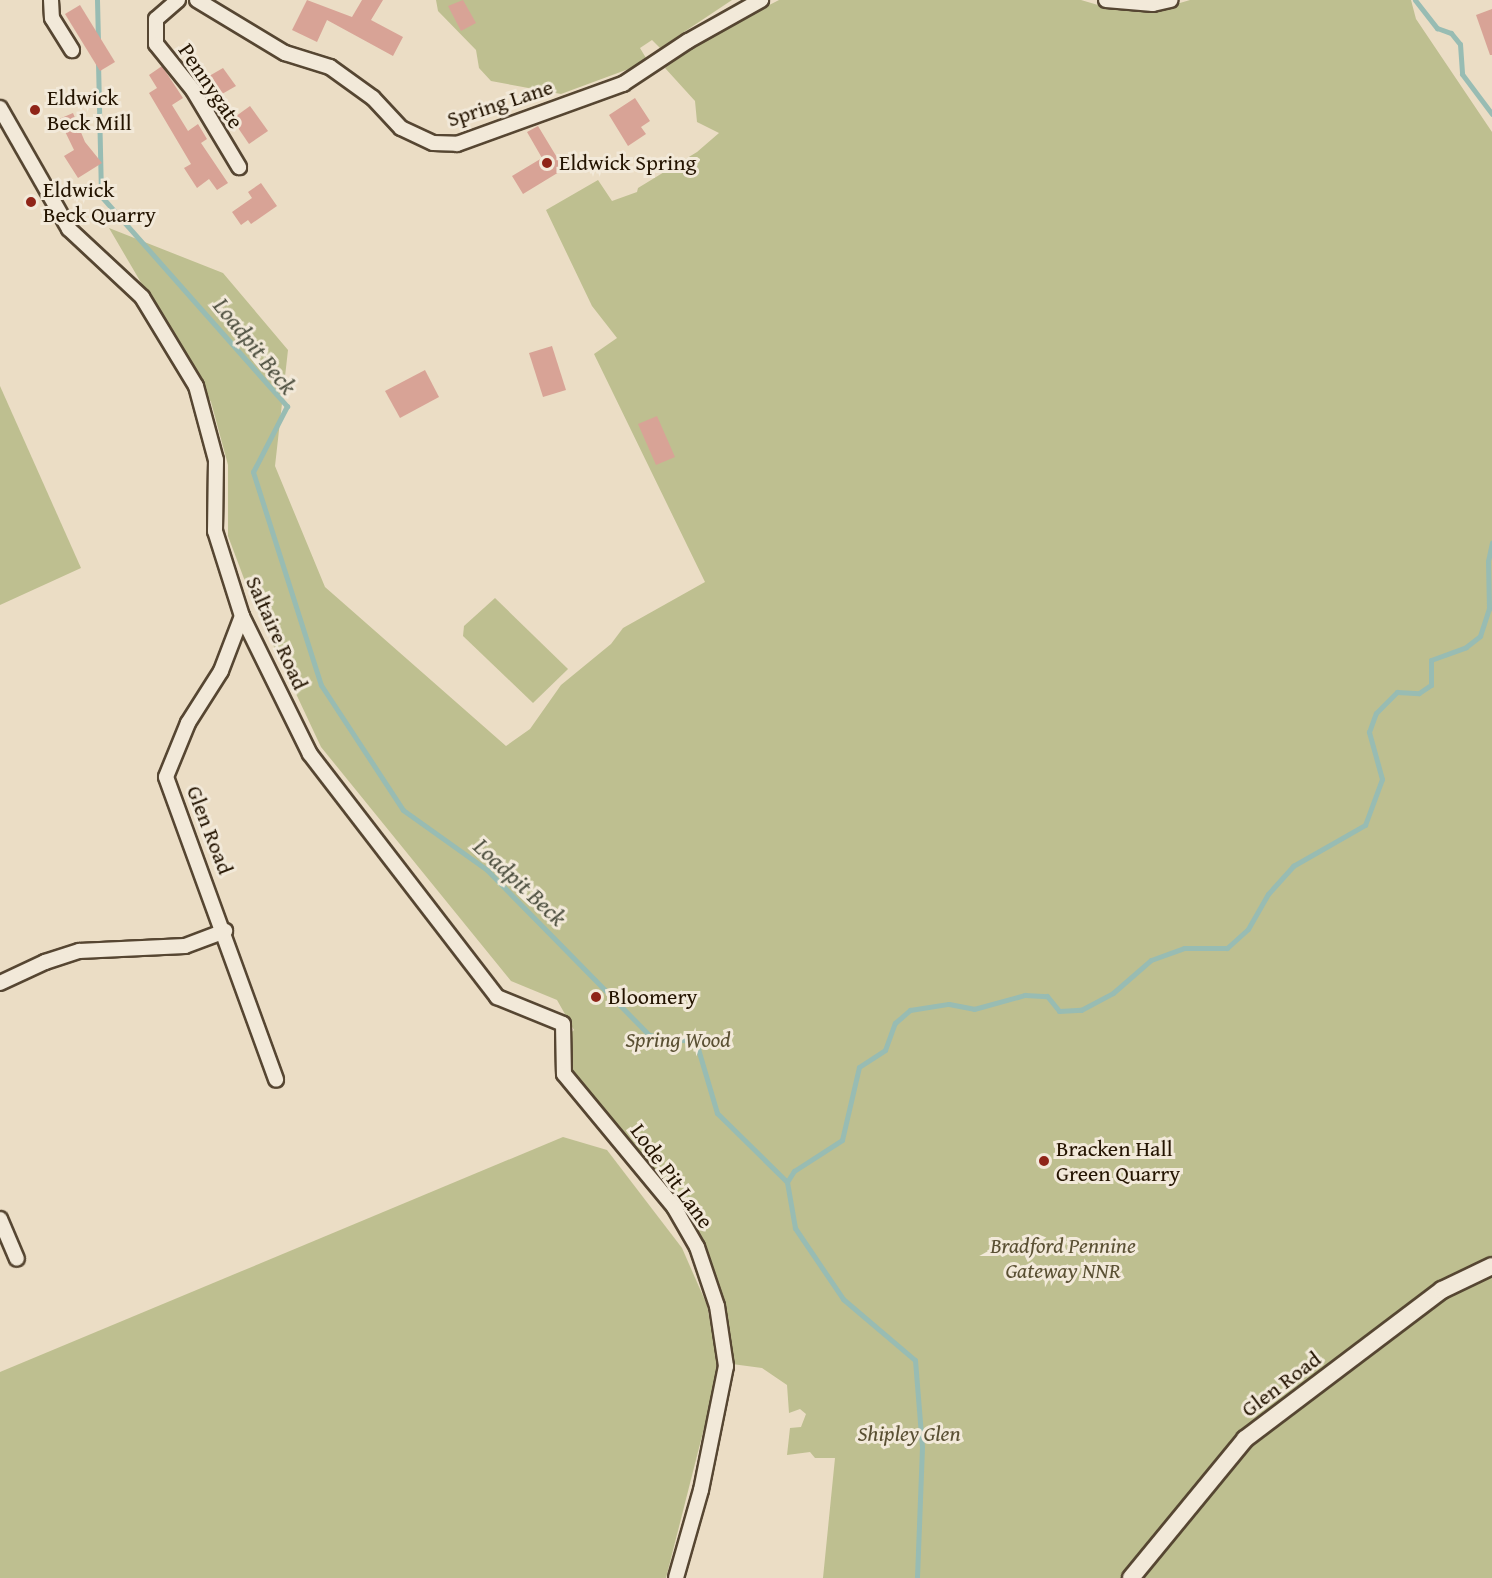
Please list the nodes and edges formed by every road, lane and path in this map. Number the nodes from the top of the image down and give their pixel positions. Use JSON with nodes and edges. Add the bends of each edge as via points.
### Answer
{"nodes":[{"id":1,"x":51,"y":0,"type":"edge"},
{"id":2,"x":178,"y":0,"type":"edge"},
{"id":3,"x":197,"y":0,"type":"edge"},
{"id":4,"x":761,"y":0,"type":"edge"},
{"id":5,"x":1107,"y":0,"type":"edge"},
{"id":6,"x":1171,"y":0,"type":"edge"},
{"id":7,"x":72,"y":50,"type":"dead end"},
{"id":8,"x":0,"y":108,"type":"edge"},
{"id":9,"x":239,"y":167,"type":"dead end"},
{"id":10,"x":242,"y":616,"type":"junction"},
{"id":11,"x":225,"y":931,"type":"junction"},
{"id":12,"x":0,"y":983,"type":"edge"},
{"id":13,"x":563,"y":1024,"type":"joint"},
{"id":14,"x":276,"y":1080,"type":"dead end"},
{"id":15,"x":0,"y":1219,"type":"edge"},
{"id":16,"x":17,"y":1259,"type":"dead end"},
{"id":17,"x":1492,"y":1266,"type":"edge"},
{"id":18,"x":676,"y":1578,"type":"edge"},
{"id":19,"x":1131,"y":1578,"type":"edge"}],
"edges":[{"from":1,"to":7,"type":"street","via":[[52,18]]},
{"from":2,"to":9,"type":"street","name":"Pennygate","via":[[156,19],[156,44],[193,90]]},
{"from":3,"to":4,"type":"street","name":"Spring Lane","via":[[285,53],[330,67],[374,98],[401,128],[433,142],[457,144],[623,84]]},
{"from":5,"to":6,"type":"street","via":[[1153,4]]},
{"from":8,"to":10,"type":"street","name":"Saltaire Road","via":[[69,229],[142,297],[196,386],[216,460],[215,531]]},
{"from":10,"to":11,"type":"street","name":"Glen Road","via":[[221,671],[188,723],[166,777]]},
{"from":10,"to":13,"type":"street","name":"Saltaire Road","via":[[310,754],[497,997]]},
{"from":11,"to":12,"type":"street","via":[[185,946],[79,951]]},
{"from":11,"to":14,"type":"street","name":"Glen Road"},
{"from":13,"to":18,"type":"street","name":"Lode Pit Lane","via":[[564,1074],[674,1207],[698,1247],[717,1306],[726,1366],[701,1490]]},
{"from":15,"to":16,"type":"street"},
{"from":17,"to":19,"type":"street","name":"Glen Road","via":[[1442,1290],[1245,1439]]}]}
